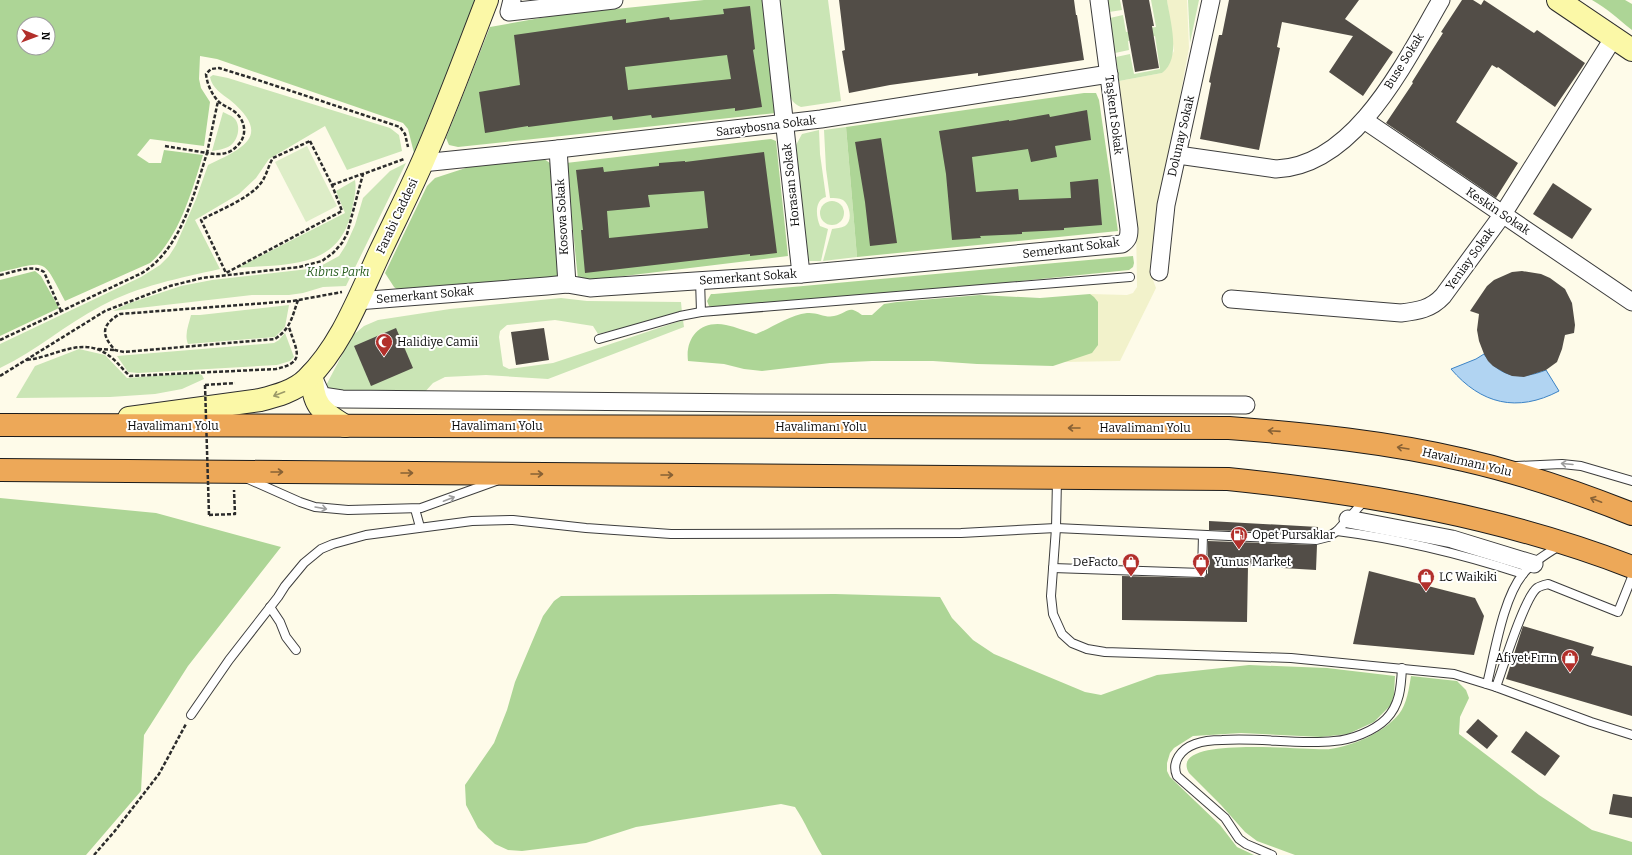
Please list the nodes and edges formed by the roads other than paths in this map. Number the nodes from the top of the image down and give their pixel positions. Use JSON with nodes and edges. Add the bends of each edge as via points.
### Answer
{"nodes":[{"id":1,"x":487,"y":0,"type":"edge"},
{"id":2,"x":614,"y":0,"type":"edge"},
{"id":3,"x":771,"y":0,"type":"edge"},
{"id":4,"x":1099,"y":0,"type":"edge"},
{"id":5,"x":1211,"y":0,"type":"edge"},
{"id":6,"x":1441,"y":0,"type":"edge"},
{"id":7,"x":1558,"y":0,"type":"edge"},
{"id":8,"x":510,"y":6,"type":"edge"},
{"id":9,"x":1614,"y":38,"type":"junction"},
{"id":10,"x":1632,"y":50,"type":"edge"},
{"id":11,"x":1109,"y":74,"type":"junction"},
{"id":12,"x":1364,"y":120,"type":"junction"},
{"id":13,"x":784,"y":124,"type":"junction"},
{"id":14,"x":558,"y":149,"type":"junction"},
{"id":15,"x":1178,"y":155,"type":"junction"},
{"id":16,"x":414,"y":156,"type":"junction"},
{"id":17,"x":1503,"y":214,"type":"junction"},
{"id":18,"x":1129,"y":229,"type":"joint"},
{"id":19,"x":1159,"y":272,"type":"dead end"},
{"id":20,"x":801,"y":274,"type":"junction"},
{"id":21,"x":1130,"y":277,"type":"dead end"},
{"id":22,"x":700,"y":280,"type":"junction"},
{"id":23,"x":567,"y":284,"type":"junction"},
{"id":24,"x":351,"y":296,"type":"junction"},
{"id":25,"x":1231,"y":299,"type":"dead end"},
{"id":26,"x":1632,"y":301,"type":"edge"},
{"id":27,"x":701,"y":312,"type":"junction"},
{"id":28,"x":599,"y":339,"type":"dead end"},
{"id":29,"x":312,"y":374,"type":"junction"},
{"id":30,"x":1246,"y":405,"type":"dead end"},
{"id":31,"x":0,"y":425,"type":"edge"},
{"id":32,"x":76,"y":426,"type":"junction"},
{"id":33,"x":345,"y":426,"type":"junction"},
{"id":34,"x":1493,"y":468,"type":"junction"},
{"id":35,"x":0,"y":470,"type":"edge"},
{"id":36,"x":204,"y":472,"type":"junction"},
{"id":37,"x":233,"y":472,"type":"junction"},
{"id":38,"x":514,"y":474,"type":"junction"},
{"id":39,"x":1057,"y":478,"type":"junction"},
{"id":40,"x":1632,"y":481,"type":"edge"},
{"id":41,"x":0,"y":484,"type":"edge"},
{"id":42,"x":1367,"y":497,"type":"junction"},
{"id":43,"x":415,"y":509,"type":"junction"},
{"id":44,"x":1632,"y":514,"type":"edge"},
{"id":45,"x":1342,"y":525,"type":"junction"},
{"id":46,"x":420,"y":527,"type":"junction"},
{"id":47,"x":1056,"y":528,"type":"junction"},
{"id":48,"x":1203,"y":535,"type":"junction"},
{"id":49,"x":1563,"y":543,"type":"junction"},
{"id":50,"x":1632,"y":567,"type":"edge"},
{"id":51,"x":1053,"y":568,"type":"junction"},
{"id":52,"x":1529,"y":569,"type":"junction"},
{"id":53,"x":1632,"y":577,"type":"edge"},
{"id":54,"x":270,"y":607,"type":"junction"},
{"id":55,"x":296,"y":650,"type":"dead end"},
{"id":56,"x":1402,"y":668,"type":"junction"},
{"id":57,"x":1487,"y":684,"type":"junction"},
{"id":58,"x":1496,"y":686,"type":"junction"},
{"id":59,"x":191,"y":715,"type":"road end"},
{"id":60,"x":1632,"y":735,"type":"edge"},
{"id":61,"x":1272,"y":855,"type":"edge"}],
"edges":[{"from":1,"to":16,"type":"street","name":"Farabi Caddesi","via":[[461,71]]},
{"from":2,"to":8,"type":"street"},
{"from":3,"to":13,"type":"street","name":"Horasan Sokak"},
{"from":4,"to":11,"type":"street","name":"Taşkent Sokak"},
{"from":5,"to":15,"type":"street","name":"Dolunay Sokak"},
{"from":6,"to":12,"type":"street","name":"Buse Sokak","via":[[1391,84]]},
{"from":7,"to":9,"type":"street"},
{"from":9,"to":10,"type":"street"},
{"from":9,"to":17,"type":"street","name":"Yeniay Sokak"},
{"from":11,"to":13,"type":"street","name":"Saraybosna Sokak"},
{"from":11,"to":18,"type":"street","name":"Taşkent Sokak"},
{"from":12,"to":15,"type":"street","name":"Buse Sokak","via":[[1326,153],[1312,161],[1288,168],[1276,169]]},
{"from":12,"to":17,"type":"street","name":"Keskin Sokak"},
{"from":13,"to":14,"type":"street","name":"Saraybosna Sokak"},
{"from":13,"to":20,"type":"street","name":"Horasan Sokak"},
{"from":14,"to":16,"type":"street","name":"Saraybosna Sokak"},
{"from":14,"to":23,"type":"street","name":"Kosova Sokak"},
{"from":15,"to":19,"type":"street","name":"Dolunay Sokak","via":[[1162,229]]},
{"from":16,"to":24,"type":"street","name":"Farabi Caddesi"},
{"from":17,"to":25,"type":"street","name":"Yeniay Sokak","via":[[1443,296],[1436,304],[1427,308],[1401,313]]},
{"from":17,"to":26,"type":"street","name":"Keskin Sokak"},
{"from":18,"to":20,"type":"street","name":"Semerkant Sokak","via":[[1129,235],[1122,244]]},
{"from":20,"to":22,"type":"street","name":"Semerkant Sokak"},
{"from":21,"to":27,"type":"lane"},
{"from":22,"to":23,"type":"street","name":"Semerkant Sokak","via":[[590,288]]},
{"from":22,"to":27,"type":"lane"},
{"from":23,"to":24,"type":"street","name":"Semerkant Sokak"},
{"from":24,"to":29,"type":"street","name":"Farabi Caddesi","via":[[338,339]]},
{"from":27,"to":28,"type":"lane"},
{"from":29,"to":30,"type":"street","via":[[322,396],[342,398]]},
{"from":29,"to":32,"type":"street","name":"Farabi Caddesi","one_way":true,"via":[[296,388],[260,400]]},
{"from":29,"to":33,"type":"street","via":[[313,394],[317,402],[331,418]]},
{"from":31,"to":32,"type":"highway","name":"Havalimanı Yolu"},
{"from":32,"to":33,"type":"highway","name":"Havalimanı Yolu"},
{"from":34,"to":33,"type":"highway","name":"Havalimanı Yolu","one_way":true,"via":[[1418,450],[1342,438],[1229,428]]},
{"from":40,"to":34,"type":"lane","one_way":true,"via":[[1581,466],[1562,464]]},
{"from":44,"to":34,"type":"highway","name":"Havalimanı Yolu","one_way":true,"via":[[1588,496]]},
{"from":35,"to":36,"type":"highway"},
{"from":36,"to":37,"type":"highway"},
{"from":36,"to":41,"type":"highway"},
{"from":37,"to":38,"type":"highway","one_way":true},
{"from":37,"to":43,"type":"lane","one_way":true,"via":[[315,507],[348,510]]},
{"from":38,"to":39,"type":"highway","one_way":true},
{"from":43,"to":38,"type":"lane","one_way":true,"via":[[438,503]]},
{"from":39,"to":42,"type":"highway","via":[[1228,479]]},
{"from":39,"to":47,"type":"lane"},
{"from":42,"to":45,"type":"lane"},
{"from":42,"to":49,"type":"highway","via":[[1448,512]]},
{"from":43,"to":46,"type":"lane"},
{"from":45,"to":48,"type":"lane","via":[[1328,537],[1316,540]]},
{"from":45,"to":52,"type":"street","via":[[1452,540]]},
{"from":46,"to":47,"type":"lane","via":[[472,521],[512,520],[671,534],[961,533]]},
{"from":46,"to":54,"type":"lane","via":[[366,535],[322,549],[304,563]]},
{"from":47,"to":48,"type":"lane"},
{"from":47,"to":51,"type":"lane"},
{"from":48,"to":51,"type":"lane","via":[[1202,573]]},
{"from":49,"to":50,"type":"highway"},
{"from":49,"to":52,"type":"lane"},
{"from":51,"to":56,"type":"lane","via":[[1051,606],[1055,621],[1066,639],[1087,649],[1105,652],[1291,658]]},
{"from":52,"to":57,"type":"lane","via":[[1509,599]]},
{"from":53,"to":58,"type":"lane","via":[[1618,612],[1548,584],[1537,588],[1524,610]]},
{"from":54,"to":55,"type":"lane"},
{"from":54,"to":59,"type":"lane"},
{"from":56,"to":57,"type":"lane","via":[[1454,674]]},
{"from":56,"to":61,"type":"lane","via":[[1398,702],[1394,709],[1375,727],[1355,736],[1320,742],[1240,739],[1211,741],[1195,744],[1179,755],[1174,770],[1177,776],[1224,818],[1239,839]]},
{"from":57,"to":58,"type":"lane"},
{"from":58,"to":60,"type":"lane"}]}
